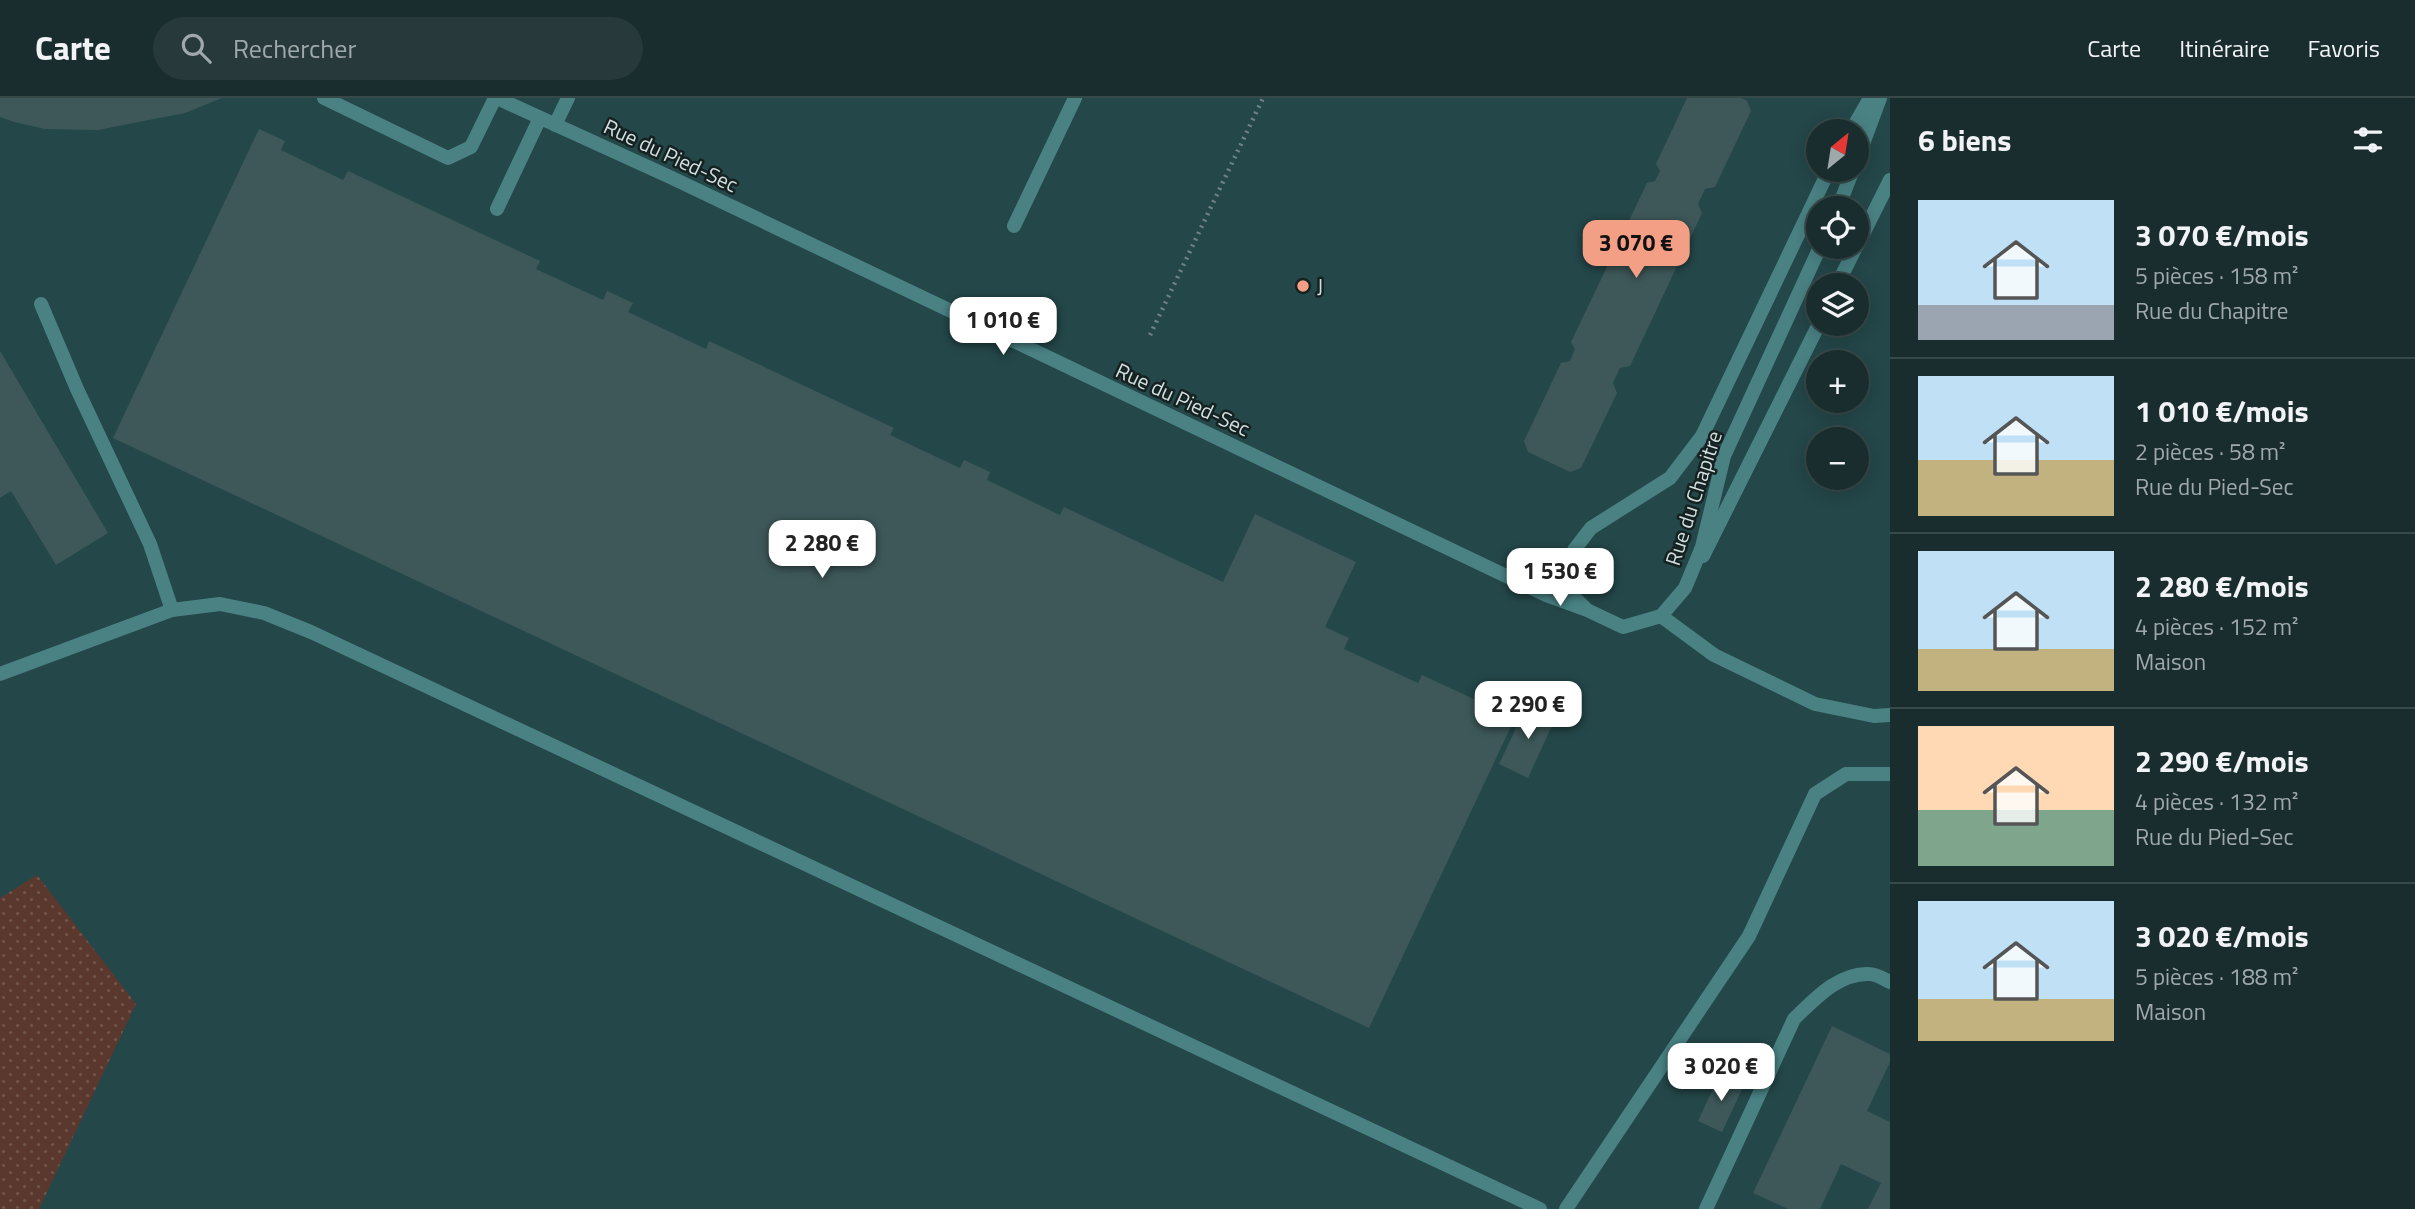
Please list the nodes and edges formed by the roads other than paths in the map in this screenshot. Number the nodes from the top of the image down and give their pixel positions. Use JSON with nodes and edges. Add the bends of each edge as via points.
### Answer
{"nodes":[{"id":1,"x":324,"y":98,"type":"edge"},
{"id":2,"x":496,"y":98,"type":"edge"},
{"id":3,"x":568,"y":98,"type":"edge"},
{"id":4,"x":1075,"y":98,"type":"edge"},
{"id":5,"x":1870,"y":98,"type":"edge"},
{"id":6,"x":1880,"y":98,"type":"edge"},
{"id":7,"x":540,"y":118,"type":"junction"},
{"id":8,"x":1858,"y":119,"type":"edge"},
{"id":9,"x":555,"y":125,"type":"junction"},
{"id":10,"x":1869,"y":128,"type":"edge"},
{"id":11,"x":1890,"y":180,"type":"edge"},
{"id":12,"x":1823,"y":182,"type":"edge"},
{"id":13,"x":497,"y":209,"type":"dead end"},
{"id":14,"x":1869,"y":222,"type":"edge"},
{"id":15,"x":1014,"y":226,"type":"dead end"},
{"id":16,"x":1814,"y":259,"type":"edge"},
{"id":17,"x":41,"y":304,"type":"dead end"},
{"id":18,"x":1813,"y":336,"type":"edge"},
{"id":19,"x":1685,"y":588,"type":"junction"},
{"id":20,"x":172,"y":610,"type":"junction"},
{"id":21,"x":1587,"y":610,"type":"junction"},
{"id":22,"x":1661,"y":616,"type":"junction"},
{"id":23,"x":0,"y":674,"type":"edge"},
{"id":24,"x":1890,"y":715,"type":"edge"},
{"id":25,"x":1890,"y":774,"type":"edge"},
{"id":26,"x":1890,"y":982,"type":"edge"},
{"id":27,"x":1541,"y":1209,"type":"edge"},
{"id":28,"x":1566,"y":1209,"type":"edge"},
{"id":29,"x":1706,"y":1209,"type":"edge"}],
"edges":[{"from":1,"to":2,"type":"street","via":[[448,158],[471,147]]},
{"from":2,"to":7,"type":"street","name":"Rue du Pied-Sec"},
{"from":3,"to":9,"type":"street"},
{"from":4,"to":15,"type":"street"},
{"from":5,"to":8,"type":"street"},
{"from":6,"to":10,"type":"street"},
{"from":7,"to":9,"type":"street","name":"Rue du Pied-Sec"},
{"from":7,"to":13,"type":"street"},
{"from":9,"to":21,"type":"street","name":"Rue du Pied-Sec","via":[[1534,590]]},
{"from":11,"to":14,"type":"street"},
{"from":12,"to":21,"type":"street","name":"Rue du Chapitre","via":[[1702,436],[1670,478],[1591,528],[1574,550],[1568,591]]},
{"from":16,"to":19,"type":"street","name":"Rue du Chapitre","via":[[1724,456],[1702,547]]},
{"from":17,"to":20,"type":"street","via":[[150,544]]},
{"from":18,"to":19,"type":"street"},
{"from":19,"to":22,"type":"street","name":"Rue du Chapitre"},
{"from":20,"to":23,"type":"street"},
{"from":20,"to":27,"type":"street","via":[[220,604],[264,613],[311,632]]},
{"from":21,"to":22,"type":"street","via":[[1623,627]]},
{"from":22,"to":24,"type":"street","via":[[1714,655],[1815,704]]},
{"from":25,"to":28,"type":"street","via":[[1846,774],[1815,794],[1749,936]]},
{"from":26,"to":29,"type":"street","via":[[1871,974],[1840,980],[1794,1019]]}]}
